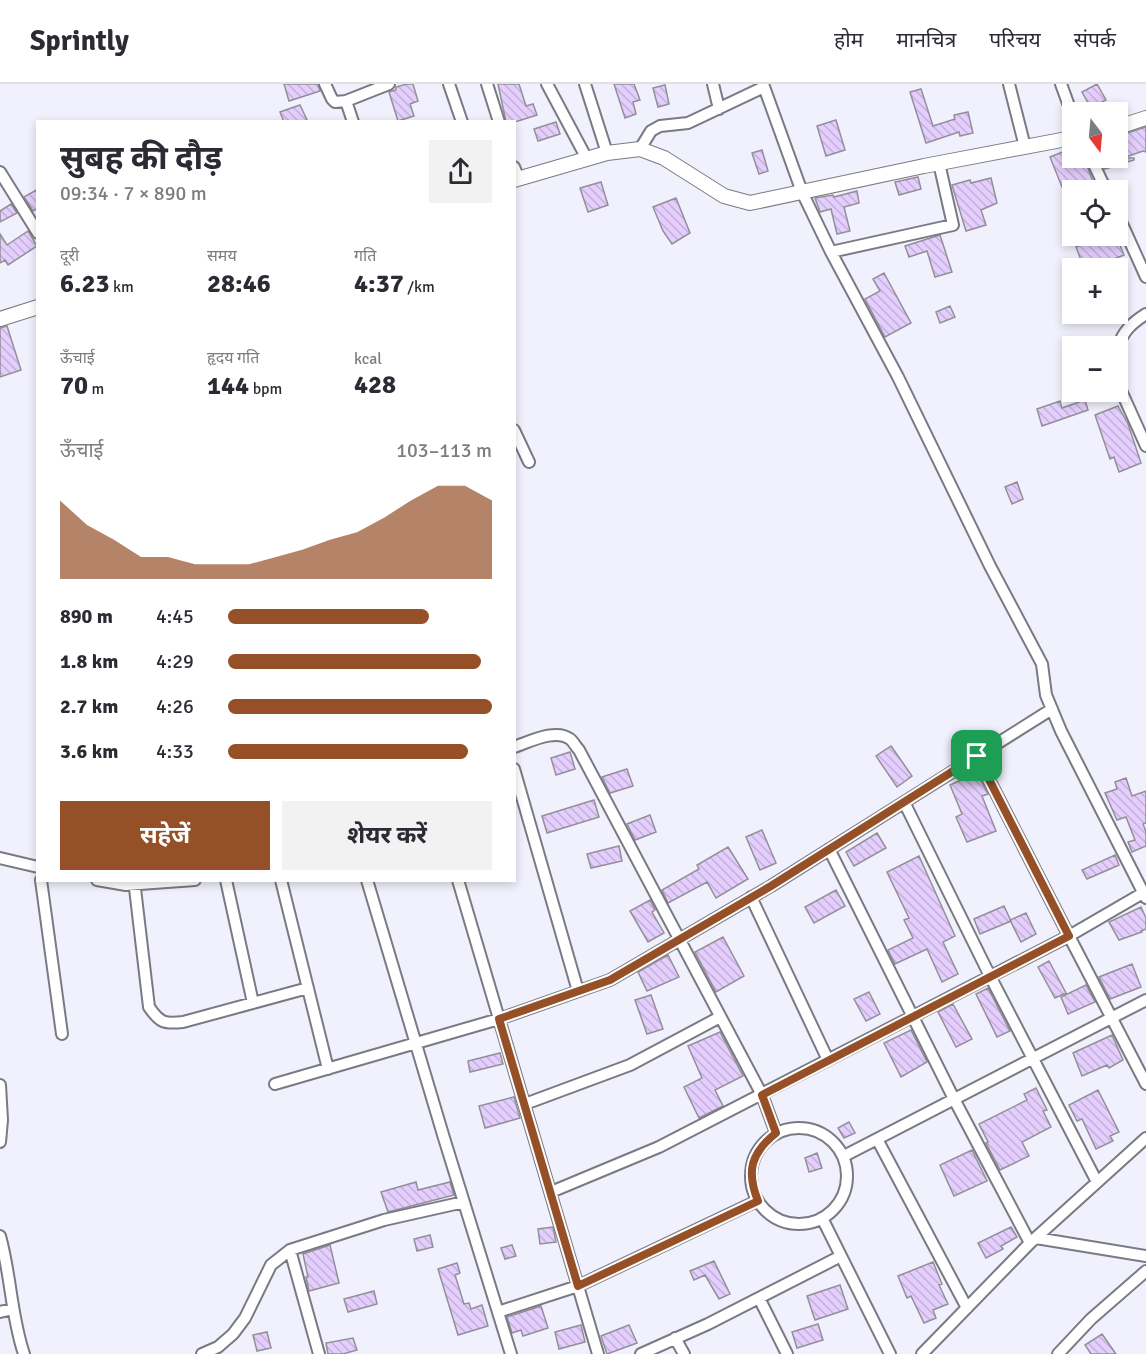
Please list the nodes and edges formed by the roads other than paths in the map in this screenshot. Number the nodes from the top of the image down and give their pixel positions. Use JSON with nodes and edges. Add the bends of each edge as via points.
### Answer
{"nodes":[{"id":1,"x":325,"y":84,"type":"edge"},
{"id":2,"x":389,"y":84,"type":"edge"},
{"id":3,"x":449,"y":84,"type":"edge"},
{"id":4,"x":487,"y":84,"type":"edge"},
{"id":5,"x":547,"y":84,"type":"edge"},
{"id":6,"x":585,"y":84,"type":"edge"},
{"id":7,"x":713,"y":84,"type":"edge"},
{"id":8,"x":1009,"y":84,"type":"edge"},
{"id":9,"x":1061,"y":84,"type":"edge"},
{"id":10,"x":763,"y":85,"type":"edge"},
{"id":11,"x":346,"y":101,"type":"junction"},
{"id":12,"x":1068,"y":102,"type":"edge"},
{"id":13,"x":719,"y":109,"type":"junction"},
{"id":14,"x":1146,"y":118,"type":"edge"},
{"id":15,"x":352,"y":120,"type":"edge"},
{"id":16,"x":461,"y":120,"type":"edge"},
{"id":17,"x":498,"y":120,"type":"edge"},
{"id":18,"x":1128,"y":124,"type":"edge"},
{"id":19,"x":1062,"y":140,"type":"edge"},
{"id":20,"x":1025,"y":147,"type":"junction"},
{"id":21,"x":640,"y":149,"type":"junction"},
{"id":22,"x":608,"y":153,"type":"junction"},
{"id":23,"x":587,"y":159,"type":"junction"},
{"id":24,"x":939,"y":163,"type":"junction"},
{"id":25,"x":0,"y":172,"type":"edge"},
{"id":26,"x":516,"y":175,"type":"edge"},
{"id":27,"x":802,"y":192,"type":"junction"},
{"id":28,"x":36,"y":229,"type":"edge"},
{"id":29,"x":1128,"y":237,"type":"edge"},
{"id":30,"x":831,"y":252,"type":"junction"},
{"id":31,"x":1146,"y":277,"type":"edge"},
{"id":32,"x":36,"y":308,"type":"edge"},
{"id":33,"x":1146,"y":314,"type":"edge"},
{"id":34,"x":0,"y":319,"type":"edge"},
{"id":35,"x":1121,"y":336,"type":"edge"},
{"id":36,"x":1126,"y":402,"type":"edge"},
{"id":37,"x":516,"y":434,"type":"edge"},
{"id":38,"x":1146,"y":446,"type":"edge"},
{"id":39,"x":529,"y":462,"type":"dead end"},
{"id":40,"x":1052,"y":709,"type":"junction"},
{"id":41,"x":516,"y":746,"type":"edge"},
{"id":42,"x":977,"y":756,"type":"junction"},
{"id":43,"x":516,"y":776,"type":"edge"},
{"id":44,"x":904,"y":802,"type":"junction"},
{"id":45,"x":830,"y":849,"type":"junction"},
{"id":46,"x":0,"y":858,"type":"edge"},
{"id":47,"x":36,"y":867,"type":"edge"},
{"id":48,"x":41,"y":882,"type":"edge"},
{"id":49,"x":154,"y":882,"type":"edge"},
{"id":50,"x":226,"y":882,"type":"edge"},
{"id":51,"x":282,"y":882,"type":"edge"},
{"id":52,"x":368,"y":882,"type":"edge"},
{"id":53,"x":459,"y":882,"type":"edge"},
{"id":54,"x":134,"y":883,"type":"edge"},
{"id":55,"x":1145,"y":895,"type":"edge"},
{"id":56,"x":751,"y":897,"type":"junction"},
{"id":57,"x":1069,"y":936,"type":"junction"},
{"id":58,"x":678,"y":940,"type":"junction"},
{"id":59,"x":990,"y":976,"type":"junction"},
{"id":60,"x":308,"y":988,"type":"junction"},
{"id":61,"x":579,"y":991,"type":"junction"},
{"id":62,"x":1146,"y":1000,"type":"edge"},
{"id":63,"x":253,"y":1003,"type":"junction"},
{"id":64,"x":913,"y":1016,"type":"junction"},
{"id":65,"x":720,"y":1017,"type":"junction"},
{"id":66,"x":1112,"y":1018,"type":"junction"},
{"id":67,"x":499,"y":1019,"type":"junction"},
{"id":68,"x":62,"y":1034,"type":"dead end"},
{"id":69,"x":415,"y":1043,"type":"junction"},
{"id":70,"x":1033,"y":1059,"type":"junction"},
{"id":71,"x":828,"y":1060,"type":"junction"},
{"id":72,"x":328,"y":1069,"type":"junction"},
{"id":73,"x":275,"y":1084,"type":"dead end"},
{"id":74,"x":1146,"y":1084,"type":"edge"},
{"id":75,"x":0,"y":1085,"type":"edge"},
{"id":76,"x":762,"y":1095,"type":"junction"},
{"id":77,"x":954,"y":1099,"type":"junction"},
{"id":78,"x":525,"y":1104,"type":"junction"},
{"id":79,"x":776,"y":1133,"type":"junction"},
{"id":80,"x":1146,"y":1138,"type":"edge"},
{"id":81,"x":877,"y":1139,"type":"junction"},
{"id":82,"x":0,"y":1142,"type":"edge"},
{"id":83,"x":844,"y":1156,"type":"junction"},
{"id":84,"x":1097,"y":1182,"type":"junction"},
{"id":85,"x":551,"y":1192,"type":"junction"},
{"id":86,"x":758,"y":1201,"type":"junction"},
{"id":87,"x":464,"y":1202,"type":"junction"},
{"id":88,"x":822,"y":1218,"type":"junction"},
{"id":89,"x":0,"y":1236,"type":"edge"},
{"id":90,"x":1033,"y":1240,"type":"junction"},
{"id":91,"x":290,"y":1250,"type":"junction"},
{"id":92,"x":841,"y":1256,"type":"junction"},
{"id":93,"x":1146,"y":1256,"type":"edge"},
{"id":94,"x":1146,"y":1271,"type":"edge"},
{"id":95,"x":578,"y":1286,"type":"junction"},
{"id":96,"x":759,"y":1298,"type":"junction"},
{"id":97,"x":967,"y":1308,"type":"junction"},
{"id":98,"x":13,"y":1309,"type":"junction"},
{"id":99,"x":0,"y":1312,"type":"edge"},
{"id":100,"x":498,"y":1312,"type":"junction"},
{"id":101,"x":675,"y":1338,"type":"junction"},
{"id":102,"x":1069,"y":1349,"type":"edge"},
{"id":103,"x":24,"y":1354,"type":"edge"},
{"id":104,"x":202,"y":1354,"type":"edge"},
{"id":105,"x":319,"y":1354,"type":"edge"},
{"id":106,"x":511,"y":1354,"type":"edge"},
{"id":107,"x":598,"y":1354,"type":"edge"},
{"id":108,"x":641,"y":1354,"type":"edge"},
{"id":109,"x":684,"y":1354,"type":"edge"},
{"id":110,"x":787,"y":1354,"type":"edge"},
{"id":111,"x":890,"y":1354,"type":"edge"},
{"id":112,"x":922,"y":1354,"type":"edge"},
{"id":113,"x":1058,"y":1354,"type":"edge"}],
"edges":[{"from":1,"to":11,"type":"street","via":[[335,102]]},
{"from":2,"to":11,"type":"street"},
{"from":3,"to":16,"type":"street"},
{"from":4,"to":17,"type":"street"},
{"from":5,"to":23,"type":"street"},
{"from":6,"to":22,"type":"street"},
{"from":7,"to":13,"type":"street"},
{"from":8,"to":20,"type":"street"},
{"from":9,"to":12,"type":"street"},
{"from":10,"to":13,"type":"street"},
{"from":10,"to":27,"type":"street"},
{"from":11,"to":15,"type":"street"},
{"from":13,"to":21,"type":"street","via":[[688,123],[660,126],[651,131]]},
{"from":14,"to":18,"type":"street"},
{"from":19,"to":20,"type":"street"},
{"from":20,"to":24,"type":"street"},
{"from":21,"to":22,"type":"street"},
{"from":21,"to":27,"type":"street","via":[[664,158],[724,196],[750,203]]},
{"from":22,"to":23,"type":"street"},
{"from":23,"to":26,"type":"street"},
{"from":24,"to":27,"type":"street"},
{"from":24,"to":30,"type":"street","via":[[953,225]]},
{"from":25,"to":28,"type":"street"},
{"from":27,"to":30,"type":"street"},
{"from":29,"to":31,"type":"street"},
{"from":30,"to":40,"type":"street","via":[[1042,664]]},
{"from":32,"to":34,"type":"street"},
{"from":33,"to":35,"type":"street"},
{"from":36,"to":38,"type":"street"},
{"from":37,"to":39,"type":"street"},
{"from":40,"to":42,"type":"street"},
{"from":40,"to":55,"type":"street"},
{"from":41,"to":58,"type":"street","via":[[551,735],[570,739]]},
{"from":42,"to":44,"type":"street"},
{"from":42,"to":57,"type":"street"},
{"from":43,"to":61,"type":"street"},
{"from":44,"to":45,"type":"street"},
{"from":44,"to":59,"type":"street"},
{"from":45,"to":56,"type":"street"},
{"from":45,"to":64,"type":"street"},
{"from":46,"to":47,"type":"street"},
{"from":48,"to":68,"type":"street"},
{"from":49,"to":54,"type":"street"},
{"from":50,"to":63,"type":"street"},
{"from":51,"to":60,"type":"street"},
{"from":52,"to":69,"type":"street"},
{"from":53,"to":67,"type":"street"},
{"from":54,"to":63,"type":"street","via":[[149,1007],[157,1019],[168,1024],[183,1022]]},
{"from":55,"to":57,"type":"street"},
{"from":56,"to":58,"type":"street"},
{"from":56,"to":71,"type":"street"},
{"from":57,"to":59,"type":"street"},
{"from":57,"to":66,"type":"street"},
{"from":58,"to":61,"type":"street","via":[[610,980]]},
{"from":58,"to":65,"type":"street"},
{"from":59,"to":64,"type":"street"},
{"from":59,"to":70,"type":"street"},
{"from":60,"to":63,"type":"street"},
{"from":60,"to":72,"type":"street"},
{"from":61,"to":67,"type":"street"},
{"from":62,"to":66,"type":"street"},
{"from":64,"to":71,"type":"street"},
{"from":64,"to":77,"type":"street"},
{"from":65,"to":76,"type":"street"},
{"from":65,"to":78,"type":"street","via":[[630,1065]]},
{"from":66,"to":70,"type":"street"},
{"from":66,"to":74,"type":"street"},
{"from":67,"to":69,"type":"street"},
{"from":67,"to":78,"type":"street"},
{"from":69,"to":72,"type":"street"},
{"from":69,"to":87,"type":"street"},
{"from":70,"to":77,"type":"street"},
{"from":70,"to":84,"type":"street"},
{"from":71,"to":76,"type":"street"},
{"from":72,"to":73,"type":"street"},
{"from":75,"to":82,"type":"street"},
{"from":76,"to":79,"type":"street"},
{"from":76,"to":85,"type":"street","via":[[659,1147]]},
{"from":77,"to":81,"type":"street"},
{"from":77,"to":90,"type":"street"},
{"from":78,"to":85,"type":"street"},
{"from":79,"to":83,"type":"street","via":[[809,1128],[836,1143]]},
{"from":79,"to":86,"type":"street","via":[[756,1153],[751,1169]]},
{"from":80,"to":84,"type":"street"},
{"from":81,"to":83,"type":"street"},
{"from":81,"to":97,"type":"street"},
{"from":83,"to":88,"type":"street","via":[[848,1171],[842,1201]]},
{"from":84,"to":90,"type":"street"},
{"from":85,"to":95,"type":"street"},
{"from":86,"to":88,"type":"street","via":[[783,1222],[800,1225]]},
{"from":86,"to":95,"type":"street"},
{"from":87,"to":91,"type":"street","via":[[384,1220]]},
{"from":87,"to":100,"type":"street"},
{"from":88,"to":92,"type":"street"},
{"from":89,"to":98,"type":"street"},
{"from":90,"to":93,"type":"street"},
{"from":90,"to":97,"type":"street"},
{"from":91,"to":104,"type":"street","via":[[271,1265],[233,1334]]},
{"from":91,"to":105,"type":"street"},
{"from":92,"to":96,"type":"street"},
{"from":92,"to":111,"type":"street"},
{"from":94,"to":102,"type":"street","via":[[1091,1319]]},
{"from":95,"to":100,"type":"street"},
{"from":95,"to":107,"type":"street"},
{"from":96,"to":101,"type":"street"},
{"from":96,"to":110,"type":"street"},
{"from":97,"to":112,"type":"street"},
{"from":98,"to":99,"type":"street"},
{"from":98,"to":103,"type":"street"},
{"from":100,"to":106,"type":"street"},
{"from":101,"to":108,"type":"street"},
{"from":101,"to":109,"type":"street"},
{"from":102,"to":113,"type":"street"}]}
